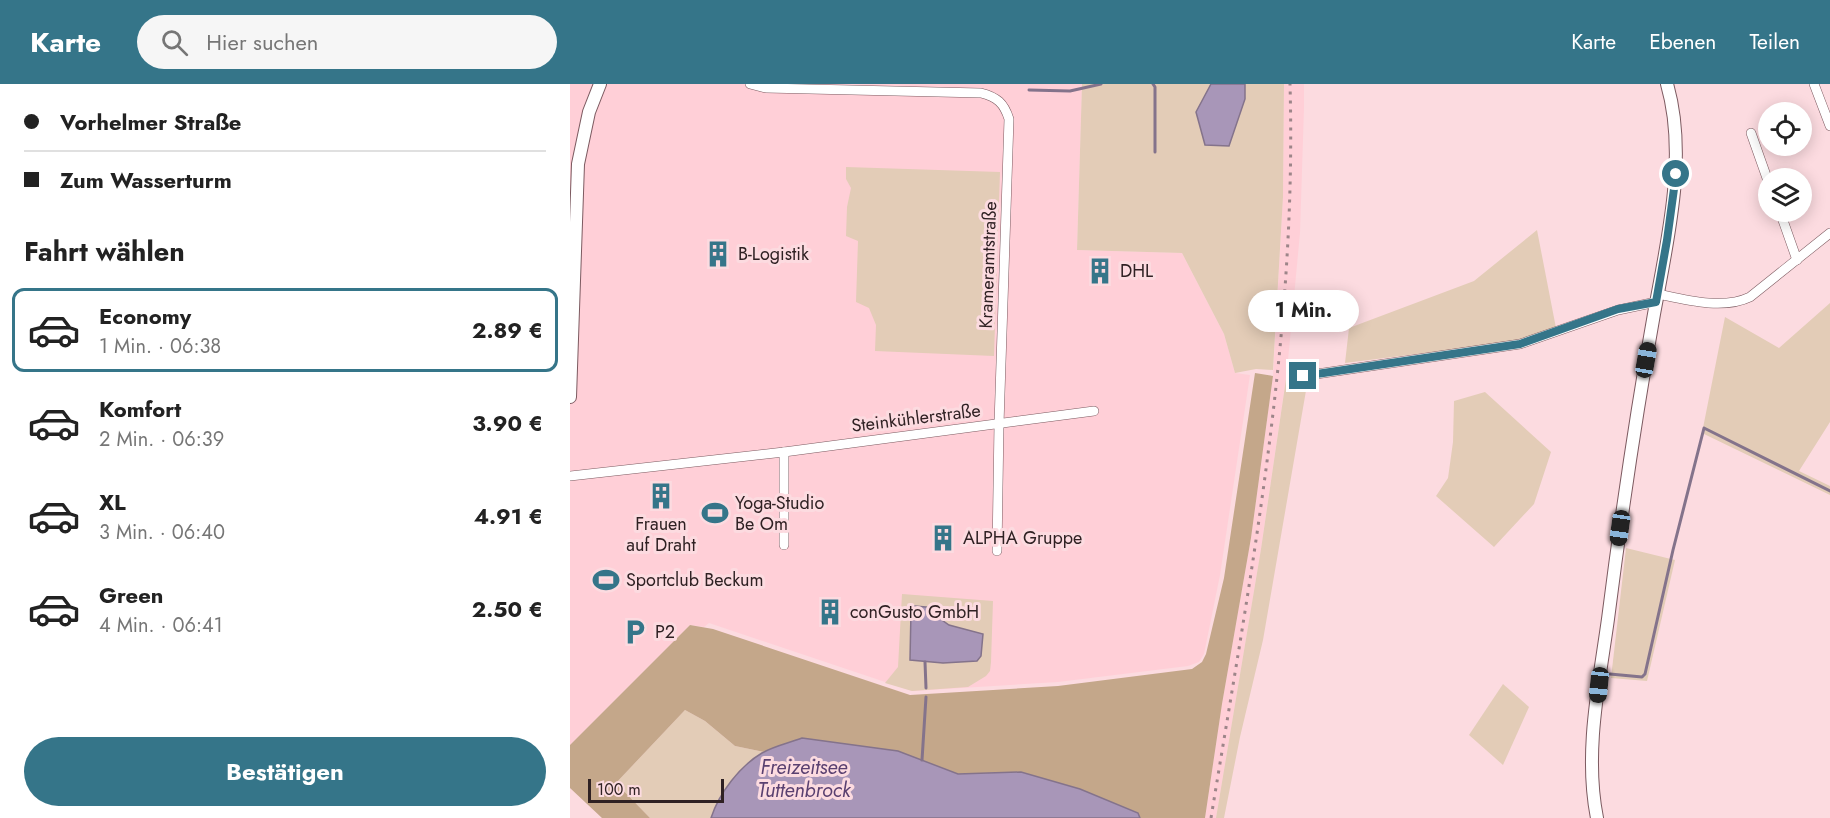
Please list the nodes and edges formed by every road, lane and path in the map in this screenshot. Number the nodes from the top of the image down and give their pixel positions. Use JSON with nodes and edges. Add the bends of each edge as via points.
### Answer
{"nodes":[{"id":1,"x":600,"y":84,"type":"edge"},
{"id":2,"x":750,"y":84,"type":"edge"},
{"id":3,"x":1667,"y":84,"type":"edge"},
{"id":4,"x":1814,"y":84,"type":"edge"},
{"id":5,"x":1830,"y":126,"type":"edge"},
{"id":6,"x":1751,"y":133,"type":"dead end"},
{"id":7,"x":1763,"y":168,"type":"edge"},
{"id":8,"x":1784,"y":222,"type":"edge"},
{"id":9,"x":1830,"y":233,"type":"edge"},
{"id":10,"x":1797,"y":260,"type":"junction"},
{"id":11,"x":572,"y":279,"type":"edge"},
{"id":12,"x":1657,"y":298,"type":"junction"},
{"id":13,"x":1303,"y":376,"type":"dead end"},
{"id":14,"x":570,"y":397,"type":"edge"},
{"id":15,"x":1094,"y":411,"type":"dead end"},
{"id":16,"x":999,"y":424,"type":"junction"},
{"id":17,"x":784,"y":452,"type":"junction"},
{"id":18,"x":570,"y":476,"type":"edge"},
{"id":19,"x":784,"y":545,"type":"dead end"},
{"id":20,"x":998,"y":551,"type":"dead end"},
{"id":21,"x":1597,"y":818,"type":"edge"}],
"edges":[{"from":1,"to":11,"type":"street","via":[[589,112],[578,164]]},
{"from":2,"to":16,"type":"street","name":"Krameramtstraße","via":[[766,88],[981,93],[1000,101],[1006,109],[1010,118]]},
{"from":3,"to":12,"type":"street","via":[[1676,174]]},
{"from":4,"to":5,"type":"street"},
{"from":6,"to":7,"type":"street"},
{"from":8,"to":10,"type":"street"},
{"from":9,"to":10,"type":"street"},
{"from":10,"to":12,"type":"street","via":[[1741,302]]},
{"from":11,"to":14,"type":"street"},
{"from":12,"to":13,"type":"street","via":[[1520,344]]},
{"from":12,"to":21,"type":"street","via":[[1599,685],[1592,756]]},
{"from":15,"to":16,"type":"street"},
{"from":16,"to":17,"type":"street","name":"Steinkühlerstraße"},
{"from":16,"to":20,"type":"street","name":"Steinkühlerstraße"},
{"from":17,"to":18,"type":"street","name":"Steinkühlerstraße"},
{"from":17,"to":19,"type":"street"}]}
